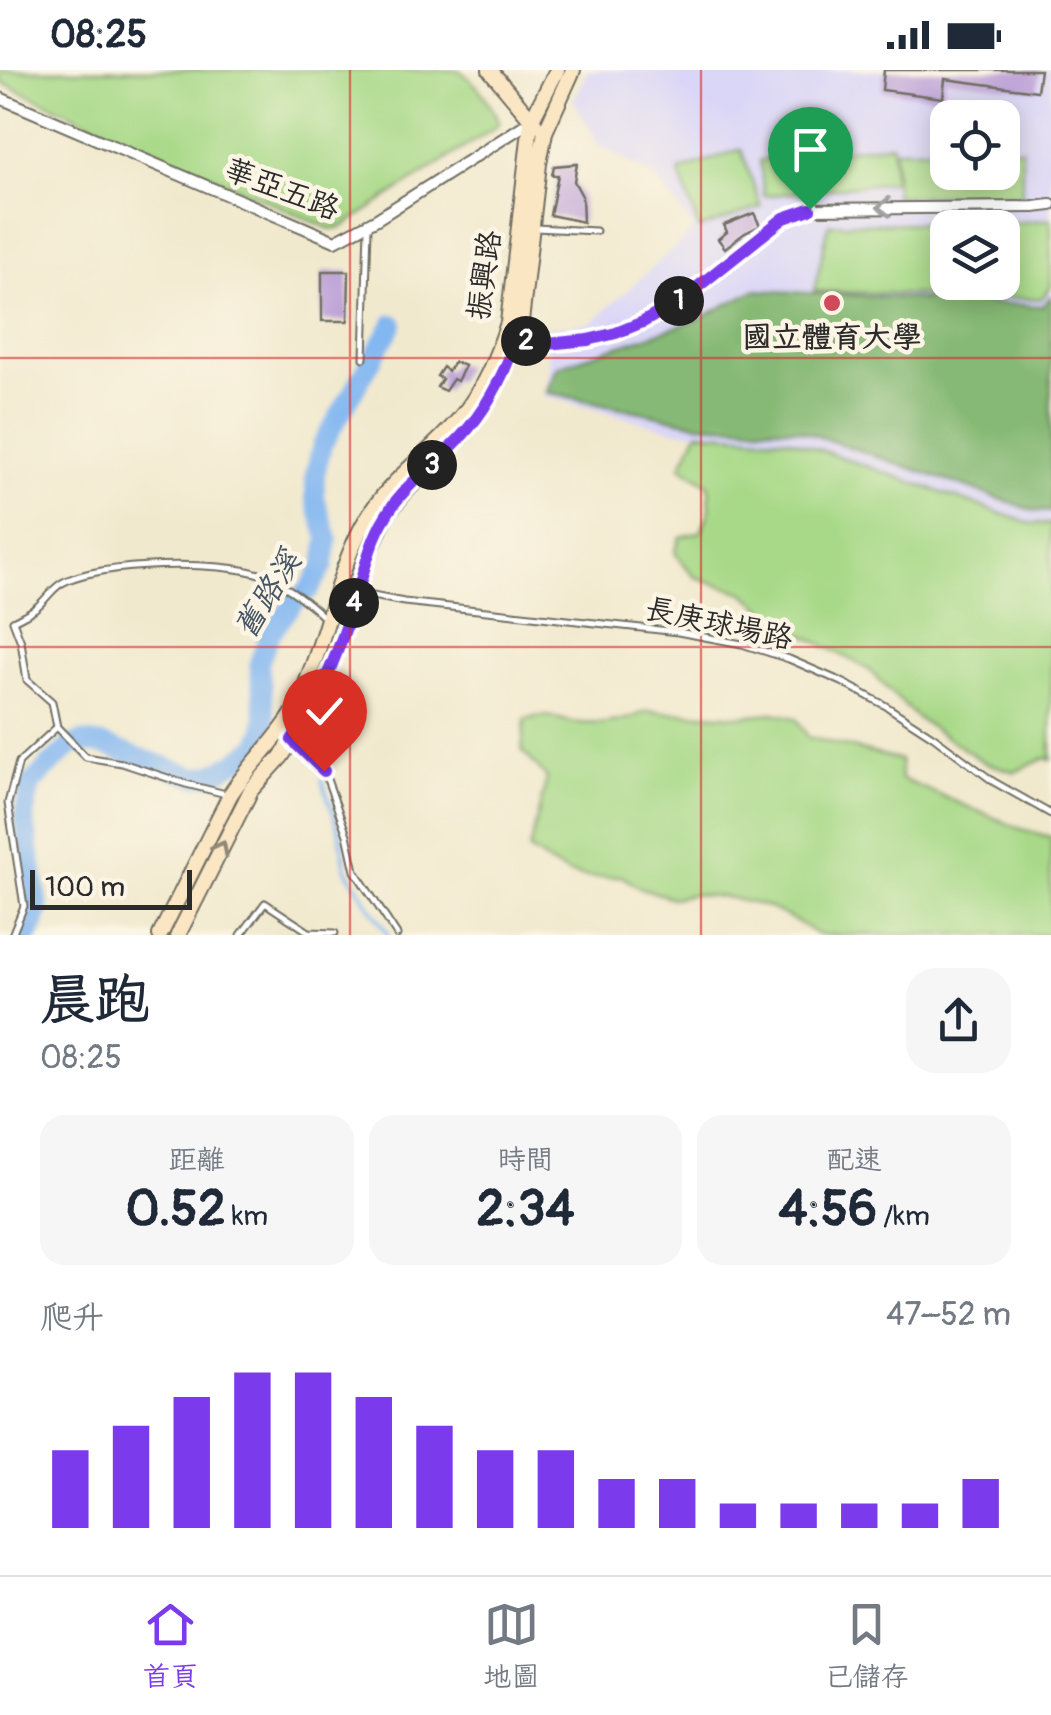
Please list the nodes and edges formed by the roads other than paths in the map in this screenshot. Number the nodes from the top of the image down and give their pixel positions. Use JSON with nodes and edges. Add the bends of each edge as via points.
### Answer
{"nodes":[{"id":1,"x":490,"y":70,"type":"edge"},
{"id":2,"x":556,"y":70,"type":"edge"},
{"id":3,"x":573,"y":70,"type":"edge"},
{"id":4,"x":0,"y":98,"type":"edge"},
{"id":5,"x":531,"y":121,"type":"junction"},
{"id":6,"x":544,"y":132,"type":"junction"},
{"id":7,"x":1051,"y":205,"type":"edge"},
{"id":8,"x":368,"y":224,"type":"junction"},
{"id":9,"x":532,"y":228,"type":"junction"},
{"id":10,"x":596,"y":232,"type":"dead end"},
{"id":11,"x":510,"y":339,"type":"junction"},
{"id":12,"x":364,"y":358,"type":"dead end"},
{"id":13,"x":338,"y":589,"type":"junction"},
{"id":14,"x":357,"y":594,"type":"junction"},
{"id":15,"x":328,"y":621,"type":"junction"},
{"id":16,"x":57,"y":727,"type":"junction"},
{"id":17,"x":287,"y":734,"type":"junction"},
{"id":18,"x":230,"y":795,"type":"junction"},
{"id":19,"x":248,"y":797,"type":"junction"},
{"id":20,"x":1051,"y":814,"type":"edge"},
{"id":21,"x":335,"y":933,"type":"edge"},
{"id":22,"x":12,"y":935,"type":"edge"},
{"id":23,"x":160,"y":935,"type":"edge"},
{"id":24,"x":178,"y":935,"type":"edge"},
{"id":25,"x":240,"y":935,"type":"edge"},
{"id":26,"x":398,"y":935,"type":"edge"}],
"edges":[{"from":1,"to":5,"type":"street"},
{"from":2,"to":5,"type":"street","name":"振興路"},
{"from":3,"to":6,"type":"street","name":"振興路"},
{"from":4,"to":8,"type":"street","name":"華亞五路","via":[[336,241]]},
{"from":5,"to":6,"type":"street"},
{"from":5,"to":8,"type":"street","name":"華亞五路"},
{"from":5,"to":11,"type":"street","name":"振興路"},
{"from":6,"to":9,"type":"street","name":"振興路"},
{"from":7,"to":11,"type":"street","one_way":true,"via":[[810,209],[784,218],[680,301],[643,322],[588,340]]},
{"from":8,"to":12,"type":"lane"},
{"from":9,"to":10,"type":"lane"},
{"from":9,"to":11,"type":"street","name":"振興路","via":[[521,322]]},
{"from":11,"to":13,"type":"street","name":"振興路","via":[[460,418],[375,505]]},
{"from":11,"to":14,"type":"street","name":"振興路","via":[[492,393],[463,435],[387,514]]},
{"from":13,"to":14,"type":"lane","name":"長庚球場路"},
{"from":13,"to":15,"type":"street","name":"振興路"},
{"from":14,"to":17,"type":"street","name":"振興路","via":[[310,714]]},
{"from":14,"to":20,"type":"lane","name":"長庚球場路","via":[[678,632],[789,658],[886,706]]},
{"from":15,"to":16,"type":"lane","via":[[284,588],[232,568],[113,568],[60,583],[13,621],[26,680],[52,702]]},
{"from":15,"to":17,"type":"street","name":"振興路"},
{"from":16,"to":18,"type":"lane","via":[[86,757]]},
{"from":16,"to":22,"type":"lane","via":[[19,762],[8,803],[24,906]]},
{"from":17,"to":18,"type":"street","name":"振興路"},
{"from":17,"to":19,"type":"street","name":"振興路"},
{"from":17,"to":26,"type":"lane","via":[[324,771],[355,872]]},
{"from":18,"to":19,"type":"lane"},
{"from":18,"to":23,"type":"street","name":"振興路"},
{"from":24,"to":19,"type":"street","name":"振興路","one_way":true},
{"from":21,"to":25,"type":"lane","via":[[309,932],[265,903]]}]}
